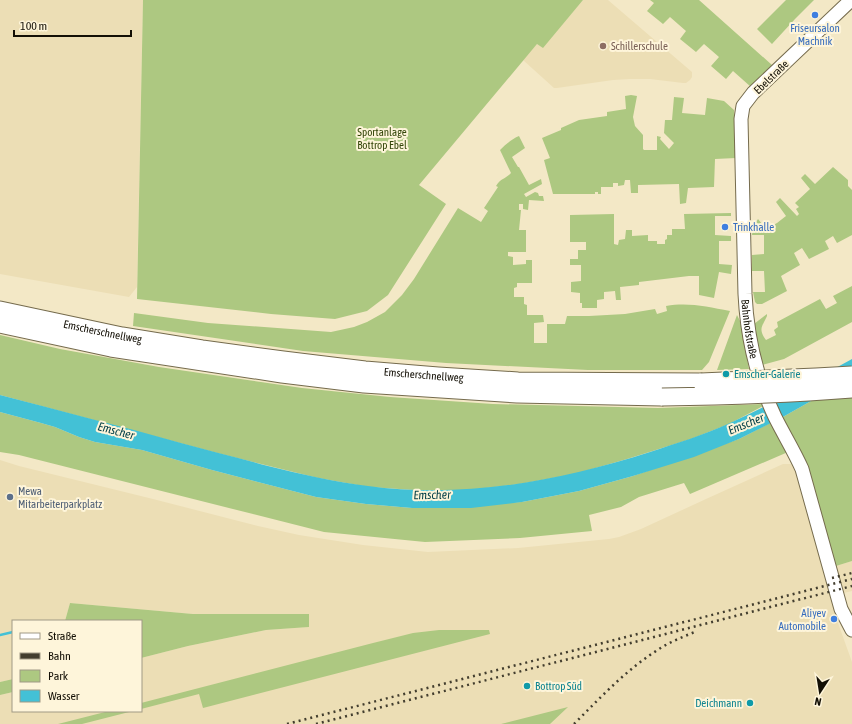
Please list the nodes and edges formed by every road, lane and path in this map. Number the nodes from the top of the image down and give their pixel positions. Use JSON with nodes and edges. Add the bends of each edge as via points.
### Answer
{"nodes":[{"id":1,"x":851,"y":0,"type":"edge"},
{"id":2,"x":743,"y":106,"type":"joint"},
{"id":3,"x":0,"y":310,"type":"edge"},
{"id":4,"x":0,"y":324,"type":"edge"},
{"id":5,"x":852,"y":375,"type":"edge"},
{"id":6,"x":852,"y":389,"type":"edge"},
{"id":7,"x":852,"y":630,"type":"edge"}],
"edges":[{"from":1,"to":2,"type":"street","name":"Ebelstraße","via":[[753,93]]},
{"from":2,"to":7,"type":"street","name":"Bahnhofstraße","via":[[741,120],[746,311],[751,347],[765,393],[802,469],[841,610]]},
{"from":3,"to":5,"type":"highway","name":"Emscherschnellweg","bridge":true,"via":[[180,346],[365,370],[438,376],[518,381],[701,382]]},
{"from":4,"to":6,"type":"highway","name":"Emscherschnellweg","bridge":true,"via":[[111,348],[364,384],[517,394],[662,396],[731,396]]}]}
